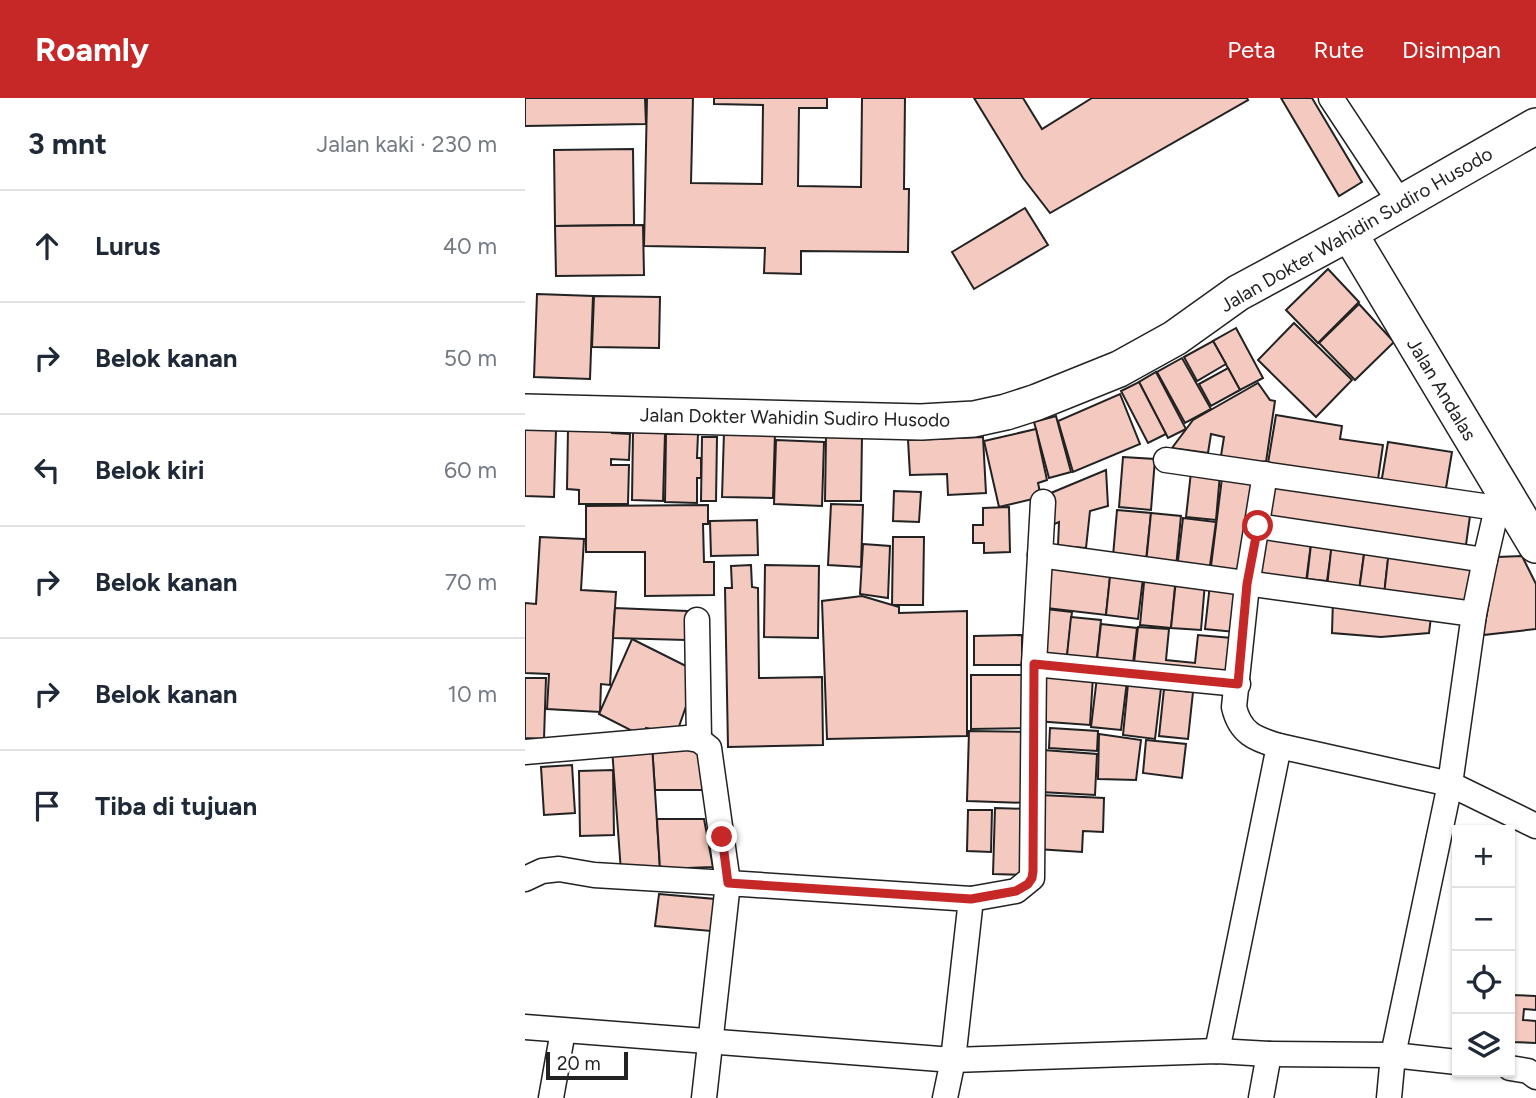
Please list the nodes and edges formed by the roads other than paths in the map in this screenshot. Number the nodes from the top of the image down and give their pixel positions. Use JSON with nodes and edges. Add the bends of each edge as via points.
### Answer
{"nodes":[{"id":1,"x":1331,"y":98,"type":"edge"},
{"id":2,"x":1536,"y":126,"type":"edge"},
{"id":3,"x":1401,"y":204,"type":"junction"},
{"id":4,"x":1349,"y":233,"type":"junction"},
{"id":5,"x":525,"y":412,"type":"edge"},
{"id":6,"x":1166,"y":460,"type":"dead end"},
{"id":7,"x":1265,"y":474,"type":"junction"},
{"id":8,"x":1043,"y":502,"type":"dead end"},
{"id":9,"x":1501,"y":502,"type":"junction"},
{"id":10,"x":1258,"y":526,"type":"junction"},
{"id":11,"x":1536,"y":545,"type":"edge"},
{"id":12,"x":1040,"y":555,"type":"junction"},
{"id":13,"x":1485,"y":560,"type":"junction"},
{"id":14,"x":1247,"y":584,"type":"junction"},
{"id":15,"x":1474,"y":614,"type":"junction"},
{"id":16,"x":697,"y":620,"type":"dead end"},
{"id":17,"x":1034,"y":664,"type":"junction"},
{"id":18,"x":1238,"y":684,"type":"junction"},
{"id":19,"x":699,"y":740,"type":"junction"},
{"id":20,"x":1279,"y":746,"type":"junction"},
{"id":21,"x":525,"y":752,"type":"edge"},
{"id":22,"x":1450,"y":784,"type":"junction"},
{"id":23,"x":1536,"y":826,"type":"edge"},
{"id":24,"x":525,"y":878,"type":"edge"},
{"id":25,"x":728,"y":883,"type":"junction"},
{"id":26,"x":971,"y":899,"type":"junction"},
{"id":27,"x":525,"y":1027,"type":"edge"},
{"id":28,"x":563,"y":1031,"type":"junction"},
{"id":29,"x":711,"y":1041,"type":"junction"},
{"id":30,"x":1217,"y":1051,"type":"junction"},
{"id":31,"x":1269,"y":1054,"type":"junction"},
{"id":32,"x":1393,"y":1055,"type":"junction"},
{"id":33,"x":953,"y":1060,"type":"junction"},
{"id":34,"x":1452,"y":1061,"type":"edge"},
{"id":35,"x":1515,"y":1070,"type":"edge"},
{"id":36,"x":1536,"y":1077,"type":"edge"},
{"id":37,"x":551,"y":1098,"type":"edge"},
{"id":38,"x":704,"y":1098,"type":"edge"},
{"id":39,"x":945,"y":1098,"type":"edge"},
{"id":40,"x":1261,"y":1098,"type":"edge"},
{"id":41,"x":1389,"y":1098,"type":"edge"}],
"edges":[{"from":1,"to":3,"type":"street"},
{"from":2,"to":3,"type":"main road","name":"Jalan Dokter Wahidin Sudiro Husodo"},
{"from":3,"to":4,"type":"main road","name":"Jalan Dokter Wahidin Sudiro Husodo"},
{"from":4,"to":5,"type":"main road","name":"Jalan Dokter Wahidin Sudiro Husodo","via":[[1238,293],[1175,338],[1119,369],[1037,402],[974,419],[921,422]]},
{"from":4,"to":9,"type":"main road","name":"Jalan Andalas"},
{"from":6,"to":7,"type":"street"},
{"from":7,"to":9,"type":"street"},
{"from":7,"to":10,"type":"street"},
{"from":8,"to":12,"type":"street"},
{"from":9,"to":11,"type":"main road","name":"Jalan Andalas"},
{"from":9,"to":13,"type":"street"},
{"from":10,"to":13,"type":"street"},
{"from":10,"to":14,"type":"street"},
{"from":12,"to":14,"type":"street"},
{"from":12,"to":17,"type":"street"},
{"from":13,"to":15,"type":"street"},
{"from":14,"to":15,"type":"street"},
{"from":14,"to":18,"type":"street"},
{"from":15,"to":22,"type":"street"},
{"from":16,"to":19,"type":"street"},
{"from":17,"to":18,"type":"street"},
{"from":17,"to":26,"type":"street","via":[[1032,878],[1016,891]]},
{"from":18,"to":20,"type":"street","via":[[1234,707],[1238,723],[1261,741]]},
{"from":19,"to":21,"type":"street"},
{"from":19,"to":25,"type":"street","via":[[709,748]]},
{"from":20,"to":22,"type":"street"},
{"from":20,"to":30,"type":"street"},
{"from":22,"to":23,"type":"street"},
{"from":22,"to":32,"type":"street"},
{"from":24,"to":25,"type":"street","via":[[559,869]]},
{"from":25,"to":26,"type":"street"},
{"from":25,"to":29,"type":"street"},
{"from":26,"to":33,"type":"street"},
{"from":27,"to":28,"type":"street"},
{"from":28,"to":29,"type":"street"},
{"from":28,"to":37,"type":"street"},
{"from":29,"to":33,"type":"street"},
{"from":29,"to":38,"type":"street"},
{"from":30,"to":31,"type":"street"},
{"from":30,"to":33,"type":"street"},
{"from":31,"to":32,"type":"street"},
{"from":31,"to":40,"type":"street"},
{"from":32,"to":34,"type":"street"},
{"from":32,"to":41,"type":"street"},
{"from":33,"to":39,"type":"street"},
{"from":35,"to":36,"type":"street"}]}
